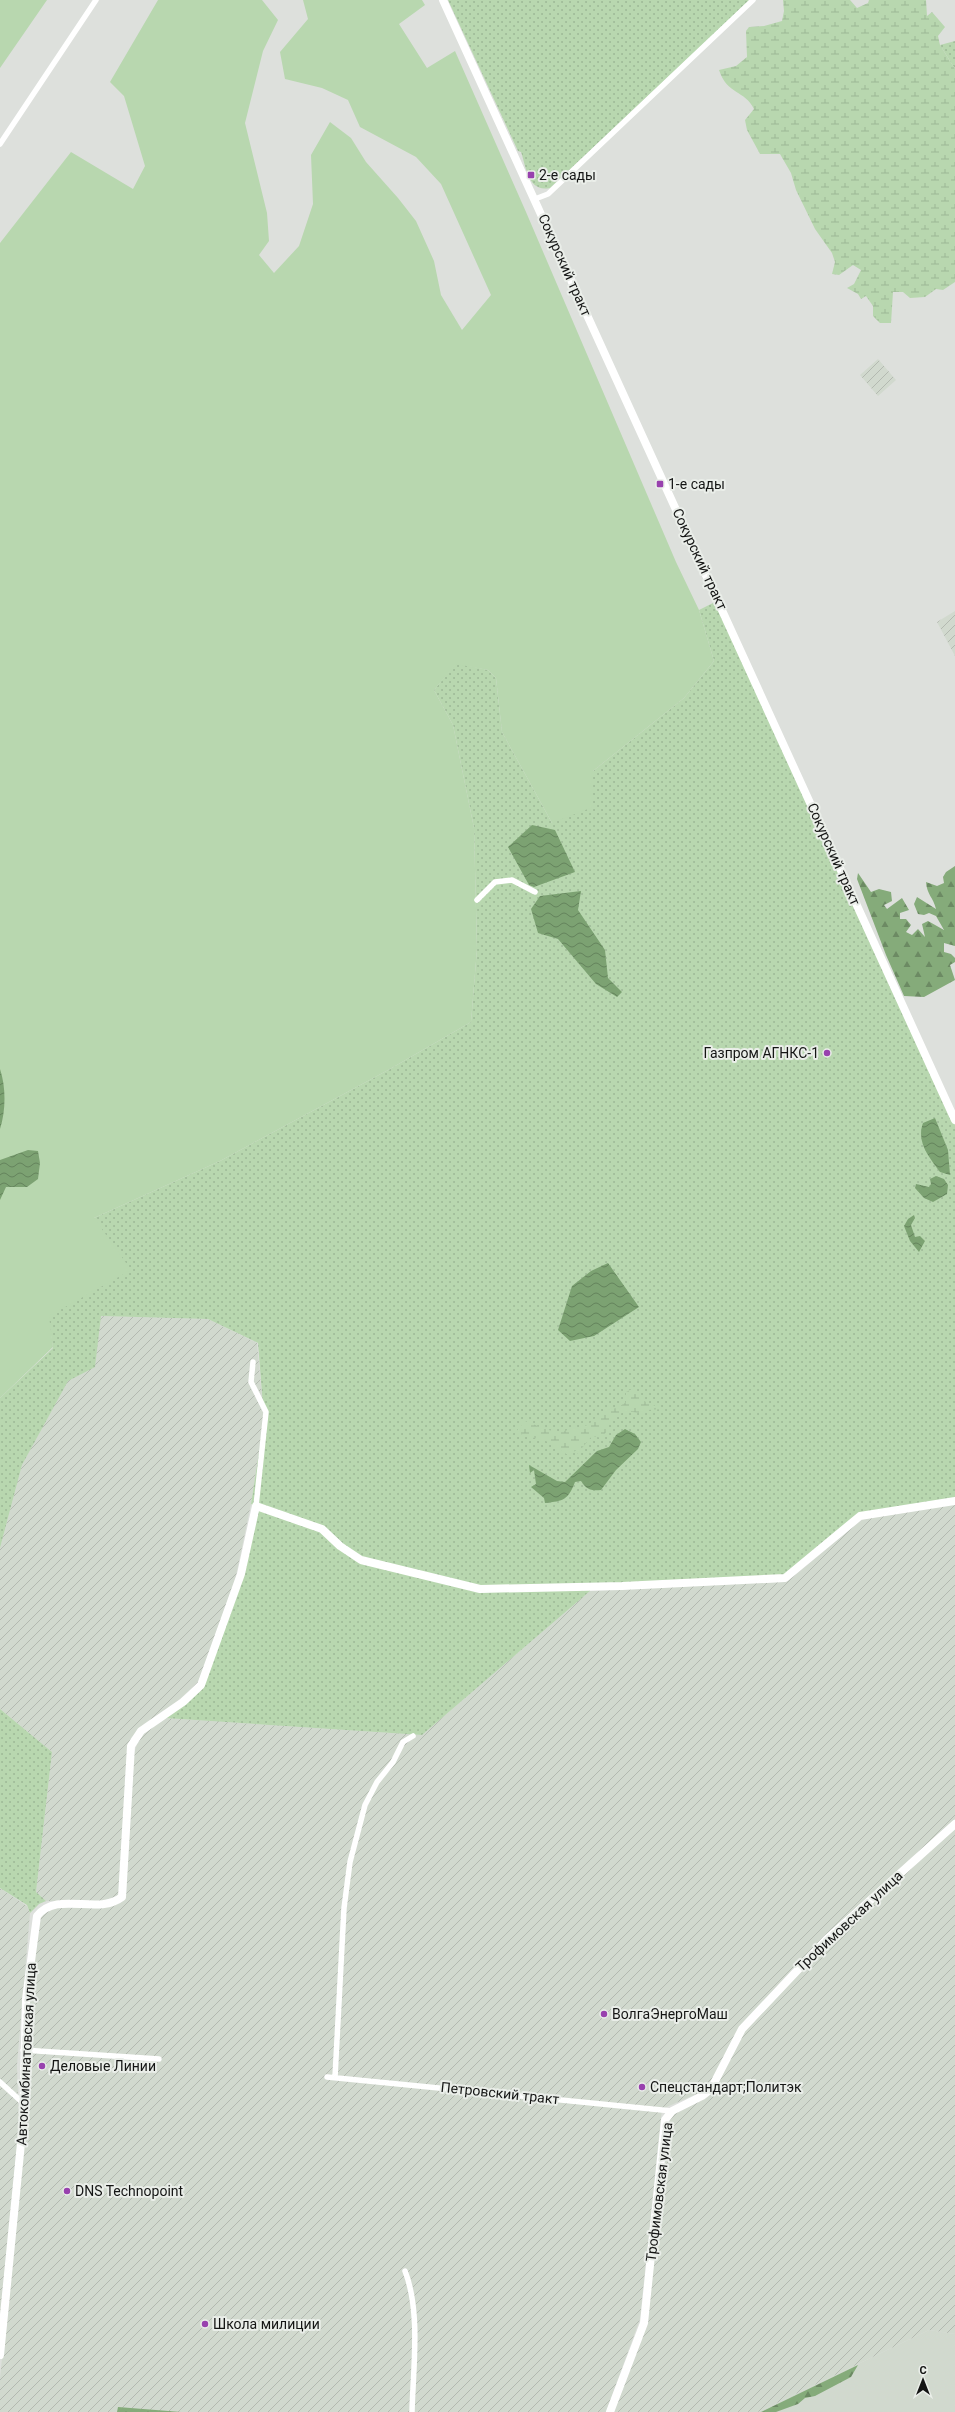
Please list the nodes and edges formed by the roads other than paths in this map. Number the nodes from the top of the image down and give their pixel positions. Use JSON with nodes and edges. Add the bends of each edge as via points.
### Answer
{"nodes":[{"id":1,"x":96,"y":0,"type":"edge"},
{"id":2,"x":443,"y":0,"type":"edge"},
{"id":3,"x":753,"y":0,"type":"edge"},
{"id":4,"x":0,"y":144,"type":"edge"},
{"id":5,"x":535,"y":199,"type":"junction"},
{"id":6,"x":535,"y":892,"type":"dead end"},
{"id":7,"x":477,"y":900,"type":"dead end"},
{"id":8,"x":955,"y":1120,"type":"edge"},
{"id":9,"x":253,"y":1362,"type":"dead end"},
{"id":10,"x":955,"y":1501,"type":"edge"},
{"id":11,"x":256,"y":1506,"type":"junction"},
{"id":12,"x":413,"y":1736,"type":"dead end"},
{"id":13,"x":955,"y":1824,"type":"edge"},
{"id":14,"x":23,"y":2050,"type":"junction"},
{"id":15,"x":159,"y":2059,"type":"dead end"},
{"id":16,"x":327,"y":2077,"type":"dead end"},
{"id":17,"x":335,"y":2078,"type":"junction"},
{"id":18,"x":0,"y":2082,"type":"edge"},
{"id":19,"x":23,"y":2103,"type":"junction"},
{"id":20,"x":672,"y":2111,"type":"junction"},
{"id":21,"x":404,"y":2271,"type":"dead end"},
{"id":22,"x":0,"y":2355,"type":"edge"},
{"id":23,"x":412,"y":2412,"type":"edge"},
{"id":24,"x":610,"y":2412,"type":"edge"}],
"edges":[{"from":1,"to":4,"type":"street"},
{"from":2,"to":5,"type":"street","name":"Сокурский тракт"},
{"from":3,"to":5,"type":"street","via":[[548,194]]},
{"from":5,"to":8,"type":"street","name":"Сокурский тракт"},
{"from":6,"to":7,"type":"street","via":[[512,880],[495,882]]},
{"from":9,"to":11,"type":"street","via":[[251,1382],[266,1412]]},
{"from":10,"to":11,"type":"street","via":[[860,1516],[785,1578],[622,1586],[480,1589],[361,1560],[340,1546],[322,1529]]},
{"from":11,"to":14,"type":"street","name":"Автокомбинатовская улица","via":[[241,1574],[201,1685],[183,1702],[141,1731],[131,1746],[122,1897],[106,1904],[52,1905],[37,1916],[26,1999]]},
{"from":12,"to":17,"type":"street","via":[[403,1742],[365,1805],[350,1862],[344,1908]]},
{"from":13,"to":20,"type":"street","name":"Трофимовская улица","via":[[826,1940],[749,2022],[708,2093]]},
{"from":14,"to":15,"type":"street"},
{"from":14,"to":19,"type":"street","name":"Автокомбинатовская улица"},
{"from":16,"to":17,"type":"street","name":"Петровский тракт"},
{"from":17,"to":20,"type":"street","name":"Петровский тракт"},
{"from":18,"to":19,"type":"street"},
{"from":19,"to":22,"type":"street","name":"Автокомбинатовская улица","via":[[23,2130]]},
{"from":20,"to":24,"type":"street","name":"Трофимовская улица","via":[[665,2120],[644,2323]]},
{"from":21,"to":23,"type":"street","via":[[411,2294],[414,2334]]}]}
